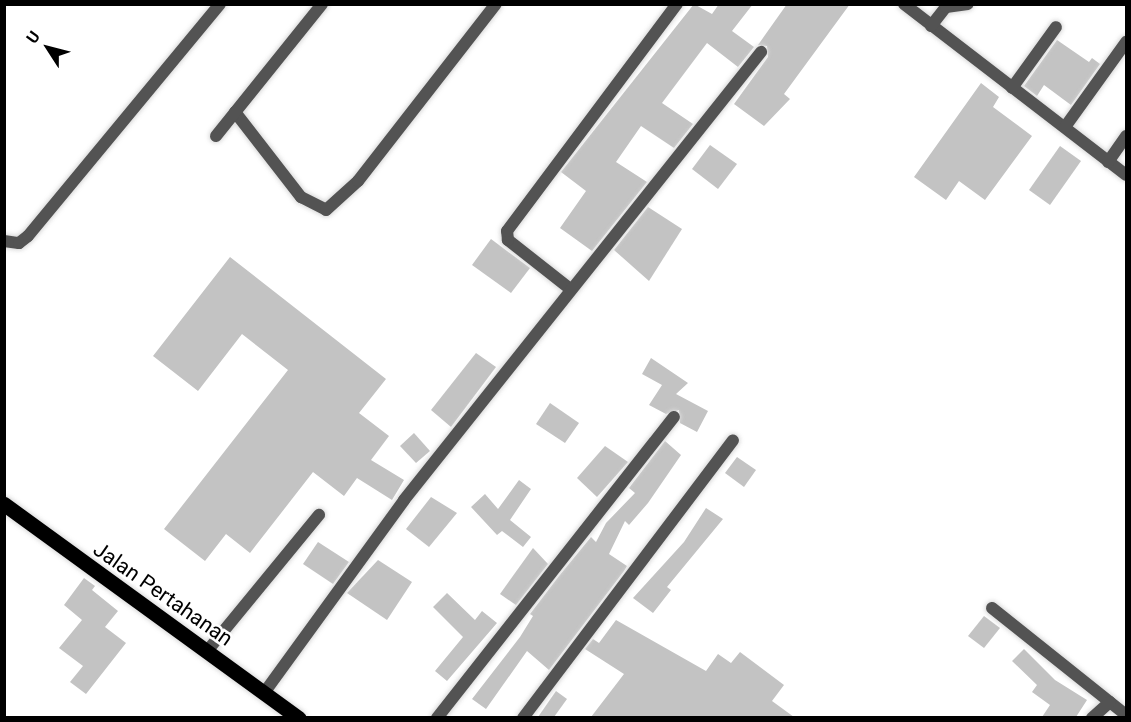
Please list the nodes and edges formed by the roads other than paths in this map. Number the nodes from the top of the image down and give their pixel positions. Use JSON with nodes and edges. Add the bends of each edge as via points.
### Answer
{"nodes":[{"id":1,"x":220,"y":4,"type":"edge"},
{"id":2,"x":322,"y":4,"type":"edge"},
{"id":3,"x":496,"y":4,"type":"edge"},
{"id":4,"x":677,"y":4,"type":"edge"},
{"id":5,"x":904,"y":4,"type":"edge"},
{"id":6,"x":968,"y":4,"type":"edge"},
{"id":7,"x":931,"y":26,"type":"junction"},
{"id":8,"x":1056,"y":27,"type":"dead end"},
{"id":9,"x":1126,"y":42,"type":"edge"},
{"id":10,"x":761,"y":52,"type":"dead end"},
{"id":11,"x":1012,"y":88,"type":"junction"},
{"id":12,"x":235,"y":112,"type":"junction"},
{"id":13,"x":1065,"y":127,"type":"junction"},
{"id":14,"x":216,"y":136,"type":"dead end"},
{"id":15,"x":1126,"y":136,"type":"edge"},
{"id":16,"x":1108,"y":162,"type":"junction"},
{"id":17,"x":1126,"y":176,"type":"edge"},
{"id":18,"x":4,"y":241,"type":"edge"},
{"id":19,"x":569,"y":288,"type":"junction"},
{"id":20,"x":674,"y":417,"type":"dead end"},
{"id":21,"x":733,"y":440,"type":"dead end"},
{"id":22,"x":4,"y":504,"type":"edge"},
{"id":23,"x":319,"y":515,"type":"dead end"},
{"id":24,"x":992,"y":608,"type":"dead end"},
{"id":25,"x":208,"y":650,"type":"junction"},
{"id":26,"x":264,"y":693,"type":"junction"},
{"id":27,"x":1110,"y":702,"type":"junction"},
{"id":28,"x":1126,"y":714,"type":"edge"},
{"id":29,"x":299,"y":717,"type":"edge"},
{"id":30,"x":437,"y":717,"type":"edge"},
{"id":31,"x":524,"y":717,"type":"edge"},
{"id":32,"x":1092,"y":717,"type":"edge"}],
"edges":[{"from":1,"to":18,"type":"street","via":[[28,236],[19,243]]},
{"from":2,"to":12,"type":"street"},
{"from":3,"to":12,"type":"street","via":[[358,181],[326,210],[301,197]]},
{"from":4,"to":19,"type":"street","via":[[508,226],[507,239]]},
{"from":5,"to":7,"type":"street"},
{"from":6,"to":7,"type":"street","via":[[946,8]]},
{"from":7,"to":11,"type":"street"},
{"from":8,"to":11,"type":"street"},
{"from":9,"to":13,"type":"street"},
{"from":10,"to":19,"type":"street"},
{"from":11,"to":13,"type":"street"},
{"from":12,"to":14,"type":"street"},
{"from":13,"to":16,"type":"street"},
{"from":15,"to":16,"type":"street"},
{"from":16,"to":17,"type":"street"},
{"from":19,"to":26,"type":"street","via":[[404,500]]},
{"from":20,"to":30,"type":"street"},
{"from":21,"to":31,"type":"street"},
{"from":22,"to":25,"type":"main road","name":"Jalan Pertahanan"},
{"from":23,"to":25,"type":"street"},
{"from":24,"to":27,"type":"street"},
{"from":25,"to":26,"type":"main road","name":"Jalan Pertahanan"},
{"from":26,"to":29,"type":"main road","name":"Jalan Pertahanan"},
{"from":27,"to":28,"type":"street"},
{"from":27,"to":32,"type":"street"}]}
